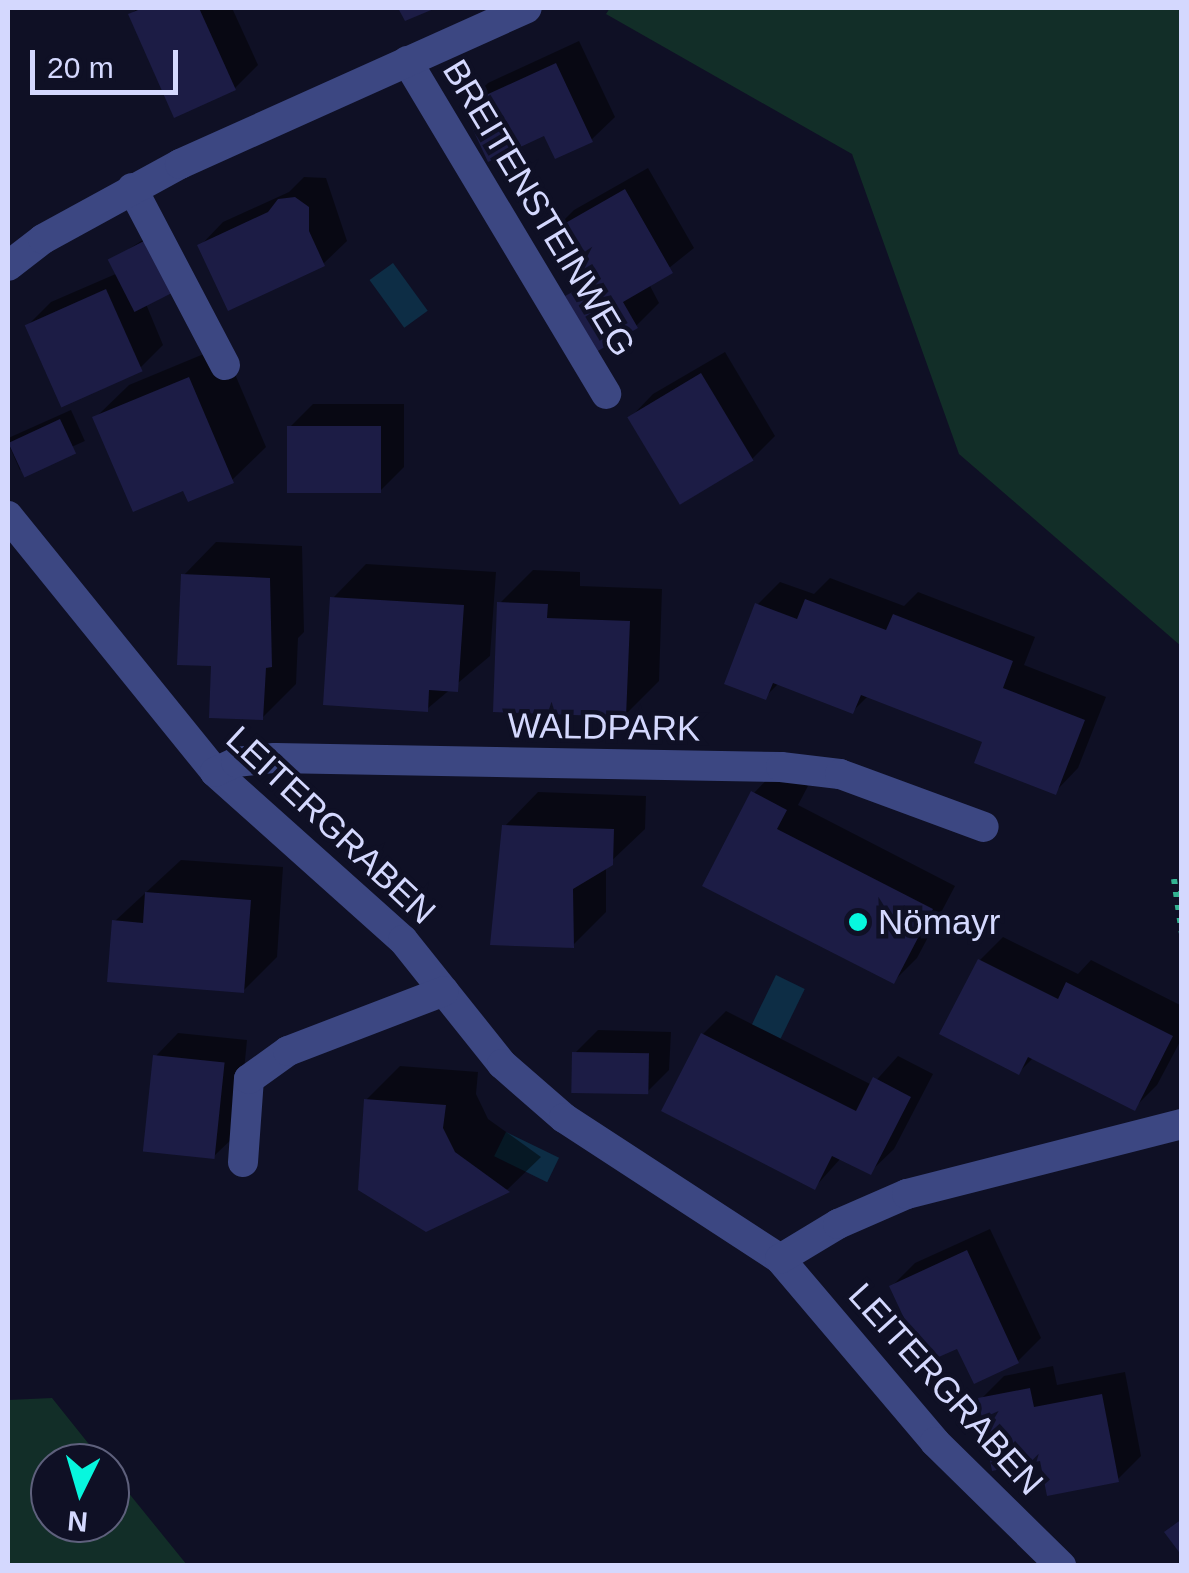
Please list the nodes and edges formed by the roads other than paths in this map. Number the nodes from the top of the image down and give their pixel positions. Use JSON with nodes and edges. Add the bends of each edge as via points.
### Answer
{"nodes":[{"id":1,"x":527,"y":8,"type":"edge"},
{"id":2,"x":407,"y":61,"type":"junction"},
{"id":3,"x":132,"y":188,"type":"junction"},
{"id":4,"x":8,"y":266,"type":"edge"},
{"id":5,"x":225,"y":366,"type":"dead end"},
{"id":6,"x":606,"y":394,"type":"dead end"},
{"id":7,"x":8,"y":516,"type":"edge"},
{"id":8,"x":214,"y":772,"type":"junction"},
{"id":9,"x":984,"y":827,"type":"dead end"},
{"id":10,"x":444,"y":991,"type":"junction"},
{"id":11,"x":1182,"y":1124,"type":"edge"},
{"id":12,"x":243,"y":1162,"type":"dead end"},
{"id":13,"x":780,"y":1259,"type":"junction"},
{"id":14,"x":1061,"y":1566,"type":"edge"}],
"edges":[{"from":1,"to":2,"type":"street","name":"BREITENSTEINWEG"},
{"from":2,"to":3,"type":"street","name":"BREITENSTEINWEG"},
{"from":2,"to":6,"type":"street","name":"BREITENSTEINWEG"},
{"from":3,"to":4,"type":"street","name":"BREITENSTEINWEG"},
{"from":3,"to":5,"type":"street"},
{"from":7,"to":8,"type":"street","name":"LEITERGRABEN"},
{"from":8,"to":9,"type":"street","name":"WALDPARK","via":[[275,758],[781,767],[840,774]]},
{"from":8,"to":10,"type":"street","name":"LEITERGRABEN","via":[[363,900]]},
{"from":10,"to":12,"type":"street","via":[[288,1051],[249,1079]]},
{"from":10,"to":13,"type":"street","name":"LEITERGRABEN","via":[[502,1064],[564,1118]]},
{"from":11,"to":13,"type":"street","via":[[907,1194]]},
{"from":13,"to":14,"type":"street","name":"LEITERGRABEN","via":[[935,1442]]}]}
